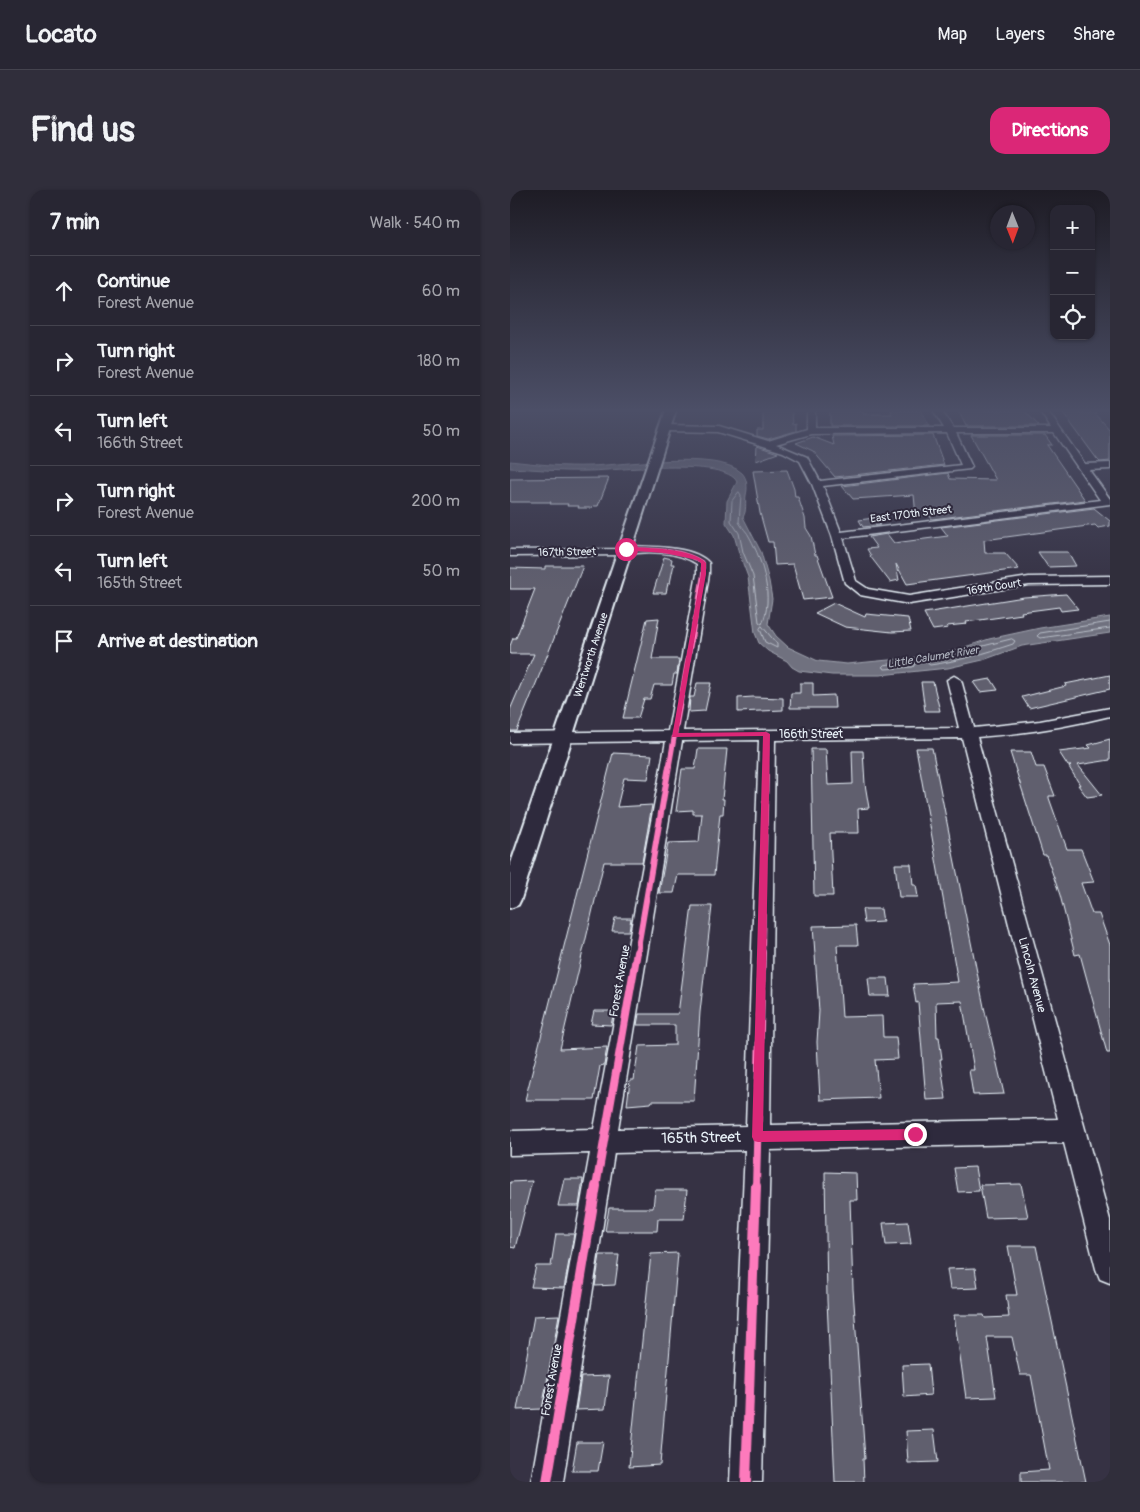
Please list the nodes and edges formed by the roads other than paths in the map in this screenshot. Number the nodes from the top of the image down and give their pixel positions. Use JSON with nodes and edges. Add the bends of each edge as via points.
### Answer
{"nodes":[{"id":1,"x":651,"y":470,"type":"edge"},
{"id":2,"x":810,"y":470,"type":"edge"},
{"id":3,"x":938,"y":470,"type":"edge"},
{"id":4,"x":1085,"y":470,"type":"edge"},
{"id":5,"x":817,"y":484,"type":"junction"},
{"id":6,"x":837,"y":536,"type":"junction"},
{"id":7,"x":625,"y":550,"type":"junction"},
{"id":8,"x":510,"y":553,"type":"edge"},
{"id":9,"x":1110,"y":580,"type":"edge"},
{"id":10,"x":954,"y":680,"type":"dead end"},
{"id":11,"x":1110,"y":712,"type":"edge"},
{"id":12,"x":968,"y":733,"type":"junction"},
{"id":13,"x":766,"y":734,"type":"junction"},
{"id":14,"x":674,"y":736,"type":"junction"},
{"id":15,"x":510,"y":738,"type":"edge"},
{"id":16,"x":563,"y":738,"type":"junction"},
{"id":17,"x":510,"y":900,"type":"edge"},
{"id":18,"x":1073,"y":1131,"type":"junction"},
{"id":19,"x":758,"y":1137,"type":"junction"},
{"id":20,"x":604,"y":1140,"type":"junction"},
{"id":21,"x":510,"y":1143,"type":"edge"},
{"id":22,"x":1110,"y":1269,"type":"edge"},
{"id":23,"x":547,"y":1482,"type":"edge"},
{"id":24,"x":746,"y":1482,"type":"edge"}],
"edges":[{"from":1,"to":7,"type":"street","name":"Wentworth Avenue"},
{"from":2,"to":5,"type":"street","name":"169th Court"},
{"from":3,"to":5,"type":"street"},
{"from":4,"to":6,"type":"street","name":"East 170th Street","via":[[1107,502]]},
{"from":5,"to":6,"type":"street","name":"169th Court"},
{"from":6,"to":9,"type":"street","name":"169th Court","via":[[851,583],[864,592],[879,596],[909,600],[1029,581]]},
{"from":7,"to":8,"type":"street","name":"167th Street"},
{"from":7,"to":14,"type":"street","name":"Forest Avenue","via":[[665,551],[699,559],[703,563]]},
{"from":7,"to":16,"type":"street","name":"Wentworth Avenue"},
{"from":10,"to":12,"type":"street","name":"Lincoln Avenue"},
{"from":11,"to":12,"type":"street","name":"166th Street","via":[[1023,729]]},
{"from":12,"to":13,"type":"street","name":"166th Street"},
{"from":12,"to":18,"type":"street","name":"Lincoln Avenue"},
{"from":13,"to":14,"type":"street","name":"166th Street"},
{"from":13,"to":19,"type":"street"},
{"from":14,"to":16,"type":"street","name":"166th Street"},
{"from":14,"to":20,"type":"street","name":"Forest Avenue"},
{"from":15,"to":16,"type":"street","name":"166th Street"},
{"from":16,"to":17,"type":"street","name":"Wentworth Avenue"},
{"from":18,"to":19,"type":"street","name":"165th Street"},
{"from":18,"to":22,"type":"street","name":"Lincoln Avenue"},
{"from":19,"to":20,"type":"street","name":"165th Street"},
{"from":19,"to":24,"type":"street"},
{"from":20,"to":21,"type":"street","name":"165th Street"},
{"from":20,"to":23,"type":"street","name":"Forest Avenue"}]}
